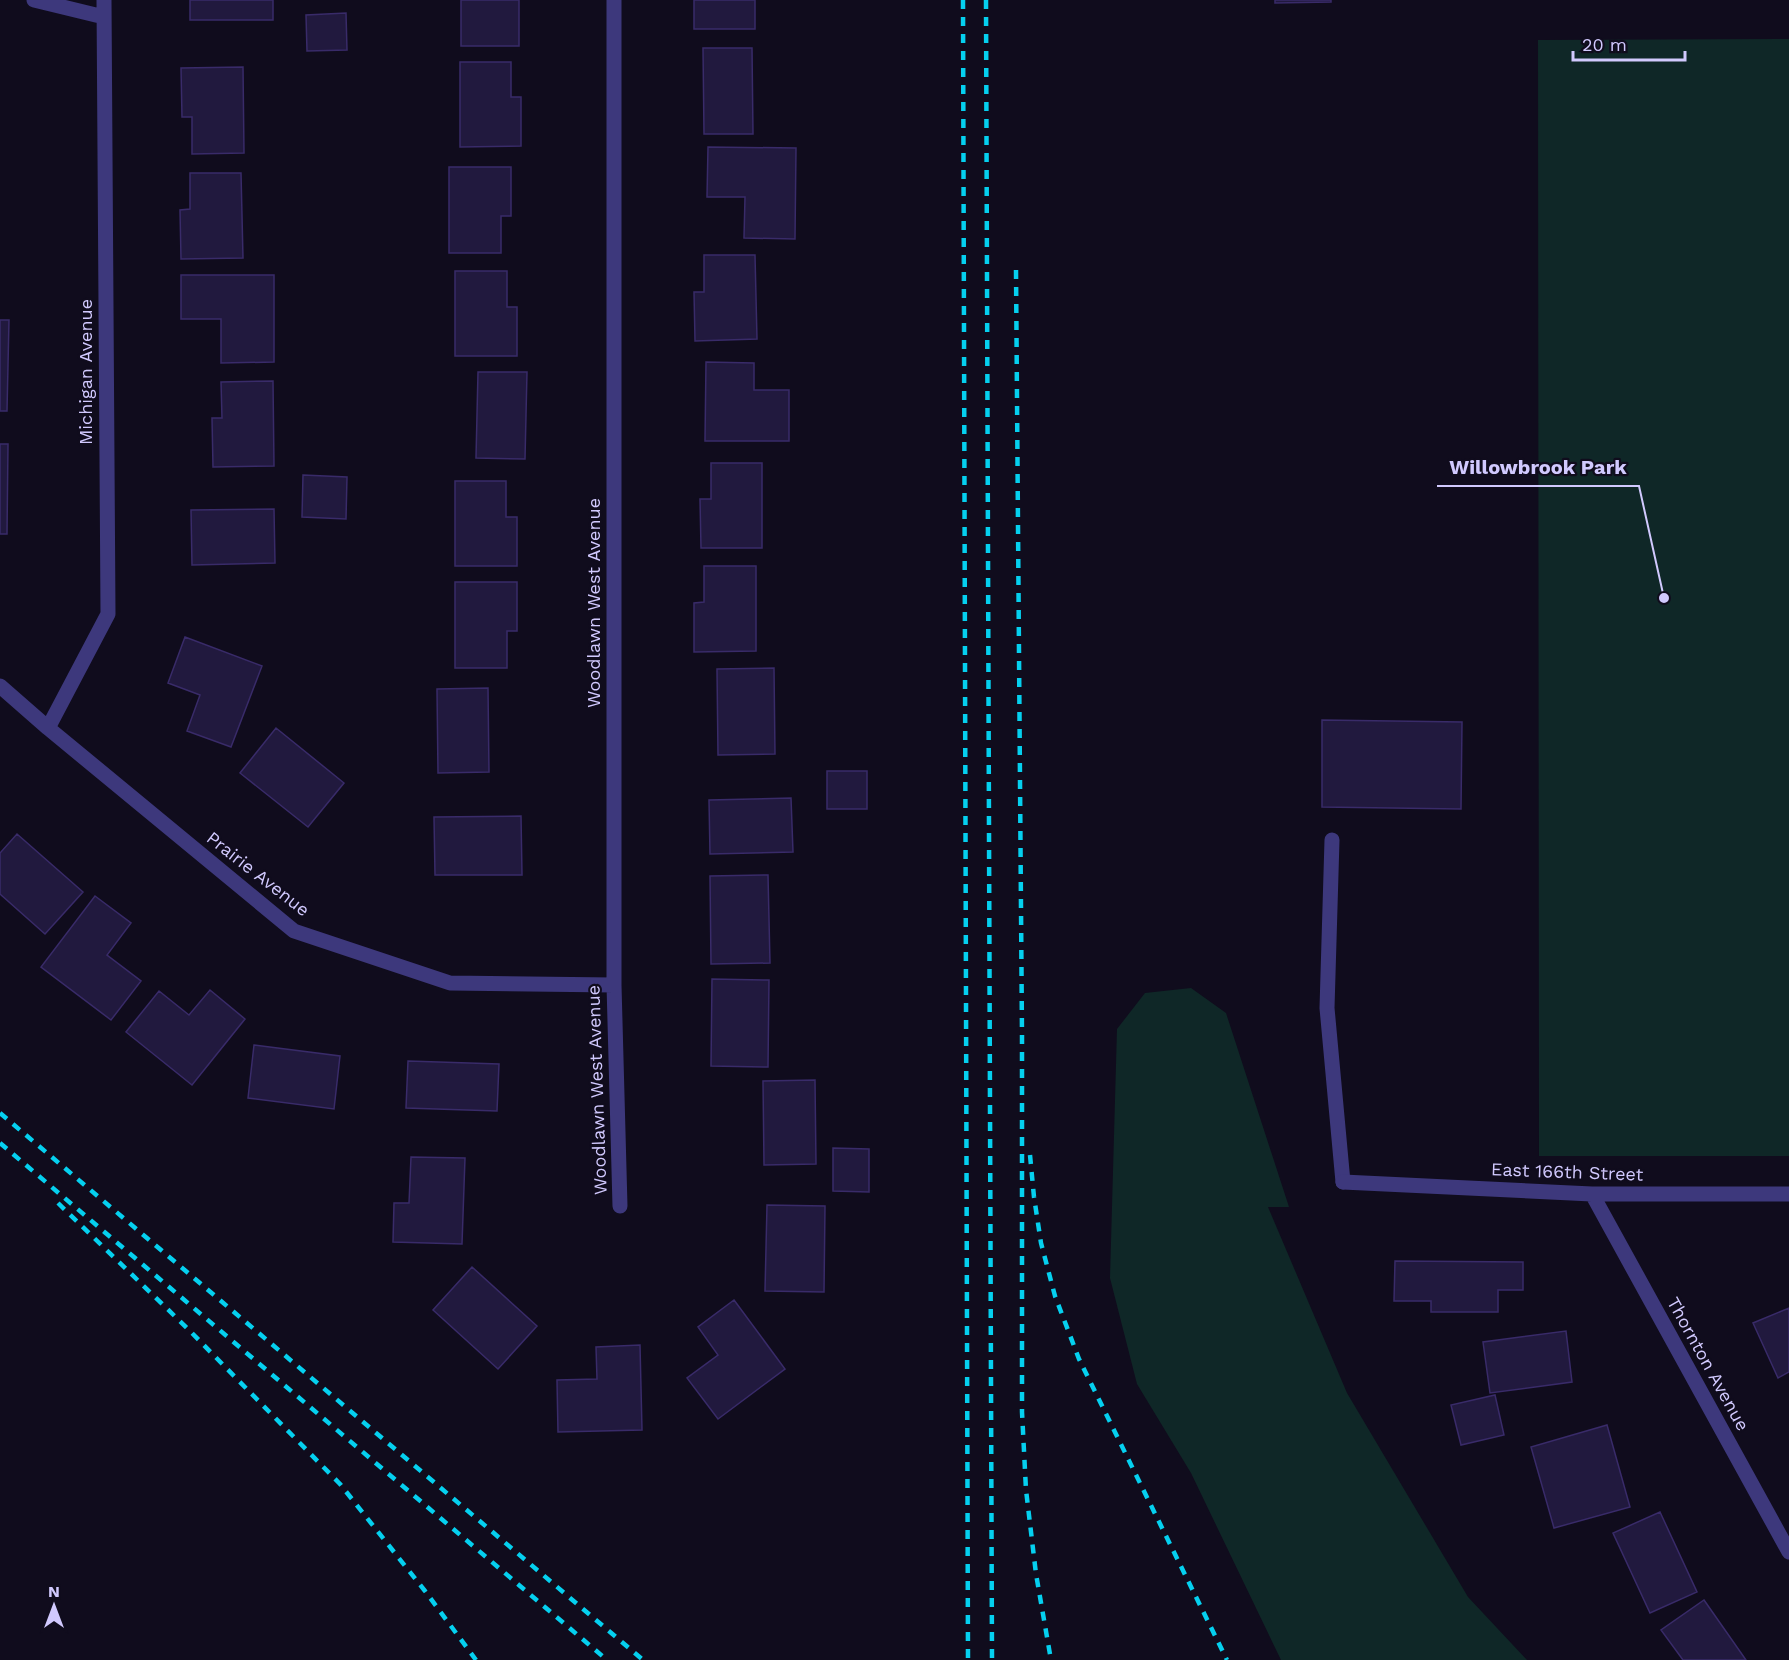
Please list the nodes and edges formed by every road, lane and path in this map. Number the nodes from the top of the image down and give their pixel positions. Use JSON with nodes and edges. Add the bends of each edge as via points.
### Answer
{"nodes":[{"id":1,"x":34,"y":0,"type":"edge"},
{"id":2,"x":104,"y":0,"type":"edge"},
{"id":3,"x":614,"y":0,"type":"edge"},
{"id":4,"x":104,"y":17,"type":"junction"},
{"id":5,"x":0,"y":686,"type":"edge"},
{"id":6,"x":48,"y":728,"type":"junction"},
{"id":7,"x":1332,"y":840,"type":"dead end"},
{"id":8,"x":614,"y":985,"type":"junction"},
{"id":9,"x":1593,"y":1194,"type":"junction"},
{"id":10,"x":1789,"y":1194,"type":"edge"},
{"id":11,"x":620,"y":1206,"type":"dead end"},
{"id":12,"x":1789,"y":1552,"type":"edge"}],
"edges":[{"from":1,"to":4,"type":"street"},
{"from":2,"to":4,"type":"street","name":"Michigan Avenue"},
{"from":3,"to":8,"type":"street","name":"Woodlawn West Avenue"},
{"from":4,"to":6,"type":"street","name":"Michigan Avenue","via":[[108,614]]},
{"from":5,"to":6,"type":"street","name":"Prairie Avenue"},
{"from":6,"to":8,"type":"street","name":"Prairie Avenue","via":[[294,931],[450,983]]},
{"from":7,"to":9,"type":"street","name":"East 166th Street","via":[[1327,1008],[1343,1182]]},
{"from":8,"to":11,"type":"street","name":"Woodlawn West Avenue"},
{"from":9,"to":10,"type":"street","name":"East 166th Street"},
{"from":9,"to":12,"type":"street","name":"Thornton Avenue"}]}
